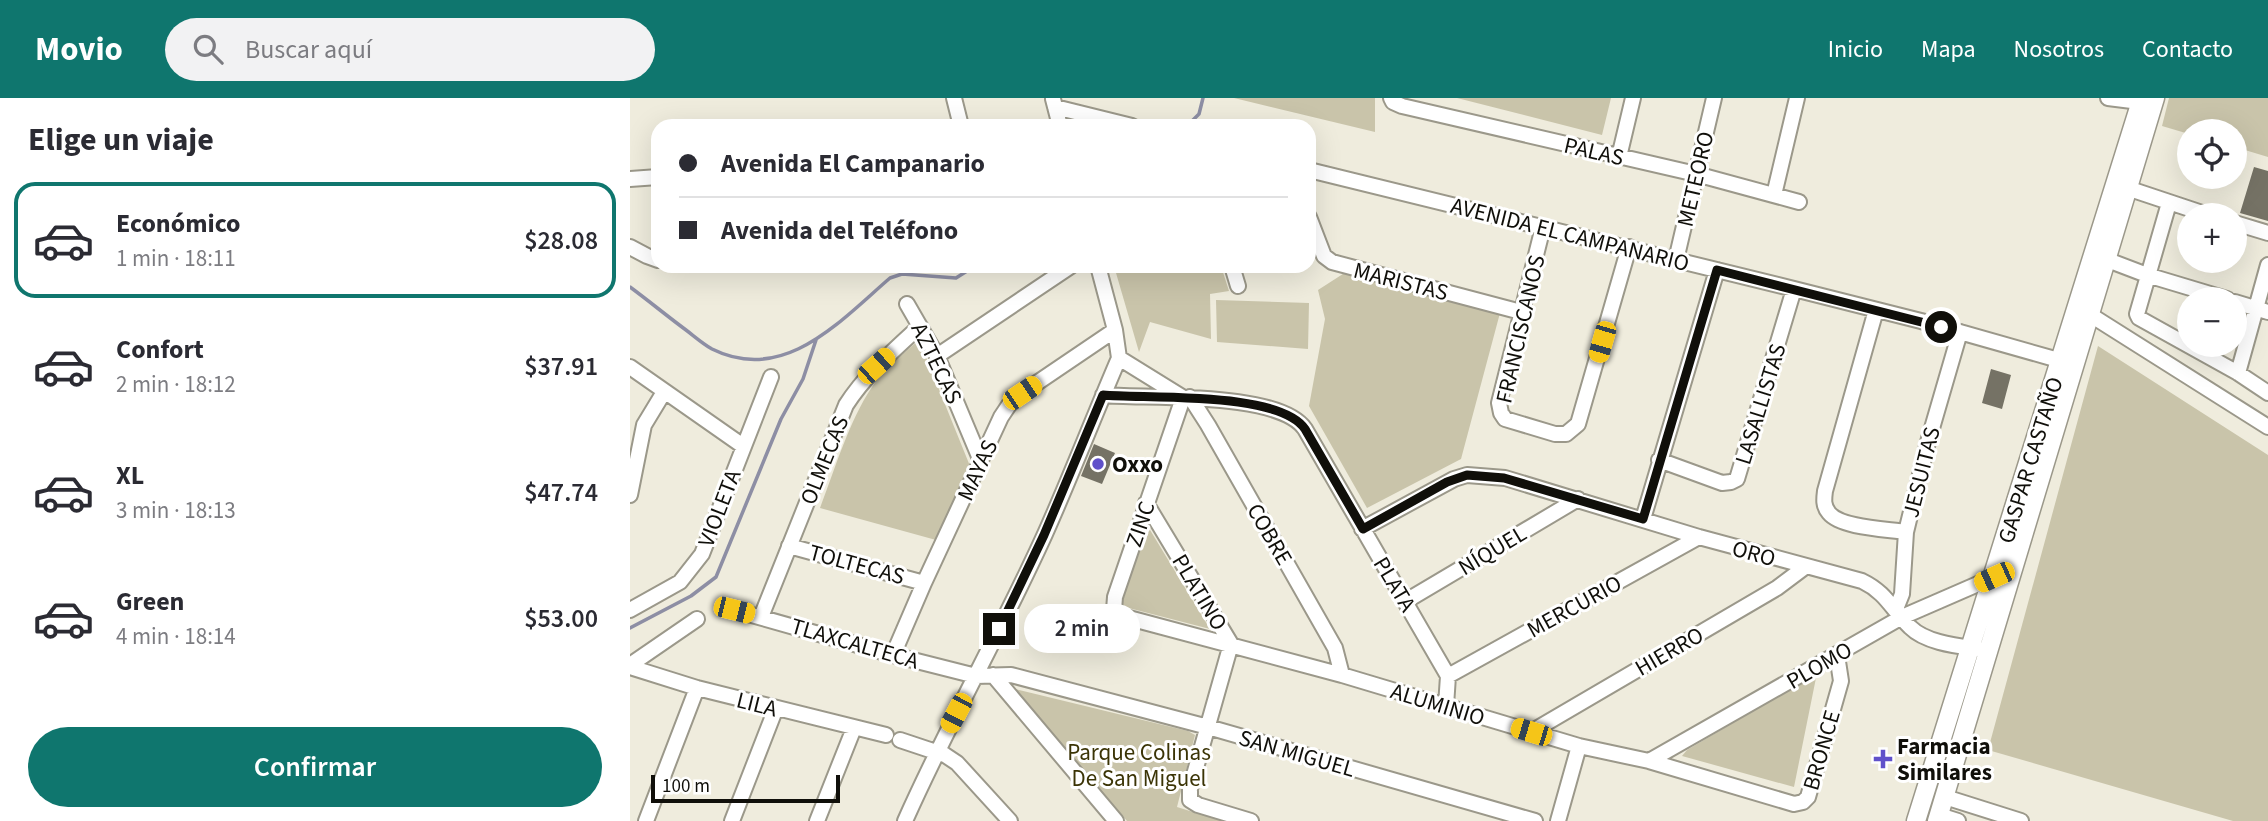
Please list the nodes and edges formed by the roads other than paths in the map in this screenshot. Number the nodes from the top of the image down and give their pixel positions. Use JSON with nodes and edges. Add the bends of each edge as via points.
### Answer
{"nodes":[{"id":1,"x":954,"y":98,"type":"edge"},
{"id":2,"x":1391,"y":98,"type":"edge"},
{"id":3,"x":1633,"y":98,"type":"edge"},
{"id":4,"x":1714,"y":98,"type":"edge"},
{"id":5,"x":1797,"y":98,"type":"edge"},
{"id":6,"x":2109,"y":98,"type":"edge"},
{"id":7,"x":2147,"y":101,"type":"edge"},
{"id":8,"x":1054,"y":102,"type":"edge"},
{"id":9,"x":959,"y":119,"type":"edge"},
{"id":10,"x":1058,"y":119,"type":"edge"},
{"id":11,"x":1109,"y":119,"type":"edge"},
{"id":12,"x":1619,"y":157,"type":"junction"},
{"id":13,"x":1316,"y":172,"type":"edge"},
{"id":14,"x":1696,"y":174,"type":"junction"},
{"id":15,"x":651,"y":178,"type":"edge"},
{"id":16,"x":630,"y":179,"type":"edge"},
{"id":17,"x":2127,"y":188,"type":"junction"},
{"id":18,"x":1774,"y":195,"type":"junction"},
{"id":19,"x":1799,"y":202,"type":"dead end"},
{"id":20,"x":2169,"y":203,"type":"junction"},
{"id":21,"x":2177,"y":205,"type":"edge"},
{"id":22,"x":1543,"y":227,"type":"junction"},
{"id":23,"x":2247,"y":227,"type":"edge"},
{"id":24,"x":2268,"y":233,"type":"edge"},
{"id":25,"x":1316,"y":236,"type":"edge"},
{"id":26,"x":630,"y":247,"type":"edge"},
{"id":27,"x":1629,"y":247,"type":"junction"},
{"id":28,"x":651,"y":258,"type":"edge"},
{"id":29,"x":2105,"y":259,"type":"junction"},
{"id":30,"x":1676,"y":260,"type":"junction"},
{"id":31,"x":2268,"y":265,"type":"edge"},
{"id":32,"x":1717,"y":270,"type":"junction"},
{"id":33,"x":1061,"y":273,"type":"edge"},
{"id":34,"x":1100,"y":273,"type":"edge"},
{"id":35,"x":1234,"y":273,"type":"edge"},
{"id":36,"x":2147,"y":275,"type":"junction"},
{"id":37,"x":1238,"y":286,"type":"dead end"},
{"id":38,"x":2187,"y":287,"type":"edge"},
{"id":39,"x":1794,"y":289,"type":"junction"},
{"id":40,"x":907,"y":304,"type":"dead end"},
{"id":41,"x":1876,"y":310,"type":"junction"},
{"id":42,"x":2262,"y":310,"type":"edge"},
{"id":43,"x":1521,"y":312,"type":"junction"},
{"id":44,"x":2089,"y":314,"type":"junction"},
{"id":45,"x":920,"y":326,"type":"junction"},
{"id":46,"x":1115,"y":330,"type":"junction"},
{"id":47,"x":1960,"y":332,"type":"junction"},
{"id":48,"x":937,"y":356,"type":"junction"},
{"id":49,"x":1119,"y":358,"type":"junction"},
{"id":50,"x":2067,"y":363,"type":"junction"},
{"id":51,"x":630,"y":367,"type":"edge"},
{"id":52,"x":2238,"y":373,"type":"junction"},
{"id":53,"x":771,"y":377,"type":"dead end"},
{"id":54,"x":664,"y":392,"type":"junction"},
{"id":55,"x":2268,"y":393,"type":"edge"},
{"id":56,"x":1103,"y":395,"type":"junction"},
{"id":57,"x":1187,"y":398,"type":"junction"},
{"id":58,"x":2268,"y":427,"type":"edge"},
{"id":59,"x":1305,"y":429,"type":"joint"},
{"id":60,"x":743,"y":446,"type":"junction"},
{"id":61,"x":1659,"y":460,"type":"junction"},
{"id":62,"x":981,"y":461,"type":"junction"},
{"id":63,"x":630,"y":495,"type":"edge"},
{"id":64,"x":1578,"y":499,"type":"junction"},
{"id":65,"x":1146,"y":503,"type":"junction"},
{"id":66,"x":1643,"y":519,"type":"junction"},
{"id":67,"x":1363,"y":529,"type":"junction"},
{"id":68,"x":1906,"y":532,"type":"junction"},
{"id":69,"x":1699,"y":537,"type":"junction"},
{"id":70,"x":789,"y":546,"type":"junction"},
{"id":71,"x":1805,"y":566,"type":"junction"},
{"id":72,"x":1994,"y":577,"type":"junction"},
{"id":73,"x":924,"y":583,"type":"junction"},
{"id":74,"x":1406,"y":601,"type":"junction"},
{"id":75,"x":734,"y":610,"type":"dead end"},
{"id":76,"x":1114,"y":610,"type":"joint"},
{"id":77,"x":630,"y":611,"type":"edge"},
{"id":78,"x":1899,"y":613,"type":"junction"},
{"id":79,"x":761,"y":617,"type":"junction"},
{"id":80,"x":697,"y":619,"type":"dead end"},
{"id":81,"x":1231,"y":644,"type":"junction"},
{"id":82,"x":1978,"y":649,"type":"junction"},
{"id":83,"x":893,"y":655,"type":"junction"},
{"id":84,"x":1837,"y":655,"type":"junction"},
{"id":85,"x":630,"y":666,"type":"edge"},
{"id":86,"x":993,"y":675,"type":"junction"},
{"id":87,"x":1342,"y":675,"type":"junction"},
{"id":88,"x":976,"y":676,"type":"junction"},
{"id":89,"x":1448,"y":676,"type":"junction"},
{"id":90,"x":697,"y":688,"type":"junction"},
{"id":91,"x":1446,"y":706,"type":"junction"},
{"id":92,"x":776,"y":708,"type":"junction"},
{"id":93,"x":1208,"y":727,"type":"junction"},
{"id":94,"x":854,"y":728,"type":"junction"},
{"id":95,"x":1531,"y":732,"type":"junction"},
{"id":96,"x":1579,"y":746,"type":"junction"},
{"id":97,"x":937,"y":751,"type":"junction"},
{"id":98,"x":1649,"y":761,"type":"junction"},
{"id":99,"x":1945,"y":797,"type":"junction"},
{"id":100,"x":1803,"y":802,"type":"joint"},
{"id":101,"x":1938,"y":819,"type":"edge"},
{"id":102,"x":646,"y":821,"type":"edge"},
{"id":103,"x":732,"y":821,"type":"edge"},
{"id":104,"x":817,"y":821,"type":"edge"},
{"id":105,"x":905,"y":821,"type":"edge"},
{"id":106,"x":1010,"y":821,"type":"edge"},
{"id":107,"x":1116,"y":821,"type":"edge"},
{"id":108,"x":1251,"y":821,"type":"edge"},
{"id":109,"x":1535,"y":821,"type":"edge"},
{"id":110,"x":1558,"y":821,"type":"edge"},
{"id":111,"x":1916,"y":821,"type":"edge"},
{"id":112,"x":1958,"y":821,"type":"edge"},
{"id":113,"x":2021,"y":821,"type":"edge"}],
"edges":[{"from":1,"to":9,"type":"street"},
{"from":2,"to":12,"type":"street","name":"PALAS","via":[[1402,106]]},
{"from":3,"to":12,"type":"street"},
{"from":4,"to":14,"type":"street","name":"METEORO"},
{"from":5,"to":18,"type":"street"},
{"from":6,"to":7,"type":"street"},
{"from":7,"to":17,"type":"main road","name":"GASPAR CASTAÑO"},
{"from":7,"to":50,"type":"main road","name":"GASPAR CASTAÑO"},
{"from":8,"to":10,"type":"street"},
{"from":8,"to":11,"type":"street"},
{"from":12,"to":14,"type":"street","name":"PALAS"},
{"from":13,"to":22,"type":"street","name":"AVENIDA EL CAMPANARIO"},
{"from":14,"to":18,"type":"street","name":"PALAS"},
{"from":14,"to":30,"type":"street","name":"METEORO"},
{"from":15,"to":16,"type":"street"},
{"from":17,"to":20,"type":"street"},
{"from":17,"to":29,"type":"main road","name":"GASPAR CASTAÑO"},
{"from":18,"to":19,"type":"street","name":"PALAS"},
{"from":20,"to":21,"type":"street"},
{"from":20,"to":36,"type":"street"},
{"from":22,"to":27,"type":"street","name":"AVENIDA EL CAMPANARIO"},
{"from":22,"to":43,"type":"street","name":"FRANCISCANOS"},
{"from":23,"to":24,"type":"street"},
{"from":25,"to":43,"type":"street","name":"MARISTAS","via":[[1324,257],[1332,262]]},
{"from":26,"to":28,"type":"street"},
{"from":27,"to":30,"type":"street","name":"AVENIDA EL CAMPANARIO"},
{"from":27,"to":43,"type":"street","name":"FRANCISCANOS","via":[[1582,413],[1566,434],[1513,422],[1501,413],[1500,395]]},
{"from":29,"to":36,"type":"street"},
{"from":29,"to":44,"type":"main road","name":"GASPAR CASTAÑO"},
{"from":30,"to":32,"type":"street","name":"AVENIDA EL CAMPANARIO"},
{"from":31,"to":42,"type":"street"},
{"from":32,"to":39,"type":"street","name":"AVENIDA EL CAMPANARIO"},
{"from":32,"to":61,"type":"street"},
{"from":33,"to":48,"type":"street"},
{"from":34,"to":46,"type":"street"},
{"from":35,"to":37,"type":"street"},
{"from":36,"to":38,"type":"street"},
{"from":36,"to":52,"type":"street","via":[[2139,318]]},
{"from":39,"to":41,"type":"street","name":"AVENIDA EL CAMPANARIO"},
{"from":39,"to":61,"type":"street","name":"LASALLISTAS","via":[[1737,479],[1722,483]]},
{"from":40,"to":45,"type":"street","name":"AZTECAS"},
{"from":41,"to":47,"type":"street","name":"AVENIDA EL CAMPANARIO"},
{"from":41,"to":68,"type":"street","name":"JESUITAS","via":[[1825,491],[1825,506],[1830,515],[1850,524]]},
{"from":42,"to":52,"type":"street"},
{"from":44,"to":50,"type":"main road","name":"GASPAR CASTAÑO"},
{"from":44,"to":58,"type":"street"},
{"from":45,"to":48,"type":"street","name":"AZTECAS"},
{"from":45,"to":70,"type":"street","name":"OLMECAS","via":[[876,366],[846,405]]},
{"from":46,"to":49,"type":"street"},
{"from":46,"to":62,"type":"street","name":"MAYAS","via":[[1009,405]]},
{"from":47,"to":50,"type":"street","name":"AVENIDA EL CAMPANARIO"},
{"from":47,"to":68,"type":"street","name":"JESUITAS"},
{"from":48,"to":62,"type":"street","name":"AZTECAS"},
{"from":49,"to":56,"type":"street"},
{"from":49,"to":57,"type":"street","name":"COBRE"},
{"from":50,"to":72,"type":"main road","name":"GASPAR CASTAÑO"},
{"from":50,"to":82,"type":"main road","name":"GASPAR CASTAÑO"},
{"from":51,"to":54,"type":"street"},
{"from":52,"to":55,"type":"street"},
{"from":53,"to":60,"type":"street","name":"VIOLETA"},
{"from":54,"to":60,"type":"street"},
{"from":54,"to":63,"type":"street","via":[[644,425]]},
{"from":56,"to":57,"type":"street","name":"COBRE"},
{"from":56,"to":88,"type":"street","via":[[1044,535]]},
{"from":57,"to":59,"type":"street","name":"COBRE","via":[[1278,411],[1297,418]]},
{"from":57,"to":65,"type":"street","name":"ZINC"},
{"from":57,"to":87,"type":"street","name":"COBRE","via":[[1208,425],[1335,648]]},
{"from":59,"to":67,"type":"street","name":"PLATA"},
{"from":60,"to":77,"type":"street","name":"VIOLETA","via":[[702,554],[680,582]]},
{"from":61,"to":66,"type":"street"},
{"from":62,"to":73,"type":"street","name":"MAYAS"},
{"from":64,"to":66,"type":"street","name":"ORO"},
{"from":64,"to":67,"type":"street","name":"ORO","via":[[1504,478],[1467,475]]},
{"from":64,"to":74,"type":"street","name":"NÍQUEL"},
{"from":65,"to":76,"type":"street","name":"ZINC"},
{"from":65,"to":81,"type":"street","name":"PLATINO"},
{"from":66,"to":69,"type":"street","name":"ORO"},
{"from":67,"to":74,"type":"street","name":"PLATA"},
{"from":68,"to":78,"type":"street"},
{"from":69,"to":71,"type":"street","name":"ORO"},
{"from":69,"to":89,"type":"street","name":"MERCURIO"},
{"from":70,"to":73,"type":"street","name":"TOLTECAS"},
{"from":70,"to":79,"type":"street","name":"OLMECAS"},
{"from":71,"to":78,"type":"street","name":"ORO","via":[[1875,587]]},
{"from":71,"to":95,"type":"street","name":"HIERRO","via":[[1777,588]]},
{"from":72,"to":78,"type":"street","name":"PLOMO"},
{"from":72,"to":82,"type":"main road","name":"GASPAR CASTAÑO"},
{"from":73,"to":83,"type":"street","name":"MAYAS"},
{"from":74,"to":89,"type":"street","name":"PLATA"},
{"from":75,"to":79,"type":"street","name":"TLAXCALTECA"},
{"from":76,"to":81,"type":"street","name":"ALUMINIO","via":[[1125,617]]},
{"from":78,"to":82,"type":"street","name":"ORO","via":[[1926,637]]},
{"from":78,"to":84,"type":"street","name":"PLOMO"},
{"from":79,"to":83,"type":"street","name":"TLAXCALTECA"},
{"from":80,"to":85,"type":"street"},
{"from":81,"to":87,"type":"street","name":"ALUMINIO"},
{"from":81,"to":93,"type":"street"},
{"from":82,"to":99,"type":"main road","name":"GASPAR CASTAÑO"},
{"from":82,"to":111,"type":"main road","name":"GASPAR CASTAÑO"},
{"from":83,"to":88,"type":"street","name":"TLAXCALTECA"},
{"from":84,"to":98,"type":"street","name":"PLOMO"},
{"from":84,"to":100,"type":"street","name":"BRONCE","via":[[1840,681]]},
{"from":85,"to":90,"type":"street","name":"LILA"},
{"from":86,"to":88,"type":"street","name":"SAN MIGUEL"},
{"from":86,"to":93,"type":"street","name":"SAN MIGUEL","via":[[1011,675]]},
{"from":86,"to":107,"type":"street"},
{"from":87,"to":91,"type":"street","name":"ALUMINIO"},
{"from":88,"to":97,"type":"street"},
{"from":89,"to":91,"type":"street"},
{"from":90,"to":92,"type":"street","name":"LILA"},
{"from":90,"to":102,"type":"street"},
{"from":91,"to":95,"type":"street","name":"ALUMINIO"},
{"from":92,"to":94,"type":"street","name":"LILA"},
{"from":92,"to":103,"type":"street"},
{"from":93,"to":108,"type":"street","via":[[1191,800]]},
{"from":93,"to":109,"type":"street","name":"SAN MIGUEL"},
{"from":94,"to":97,"type":"street","name":"LILA"},
{"from":94,"to":104,"type":"street"},
{"from":95,"to":96,"type":"street","name":"ALUMINIO"},
{"from":96,"to":98,"type":"street","name":"ALUMINIO"},
{"from":96,"to":110,"type":"street"},
{"from":97,"to":105,"type":"street"},
{"from":97,"to":106,"type":"street","name":"LILA","via":[[957,763]]},
{"from":98,"to":100,"type":"street","name":"ALUMINIO","via":[[1780,801]]},
{"from":99,"to":101,"type":"main road","name":"GASPAR CASTAÑO"},
{"from":99,"to":113,"type":"street"},
{"from":101,"to":112,"type":"street"}]}
